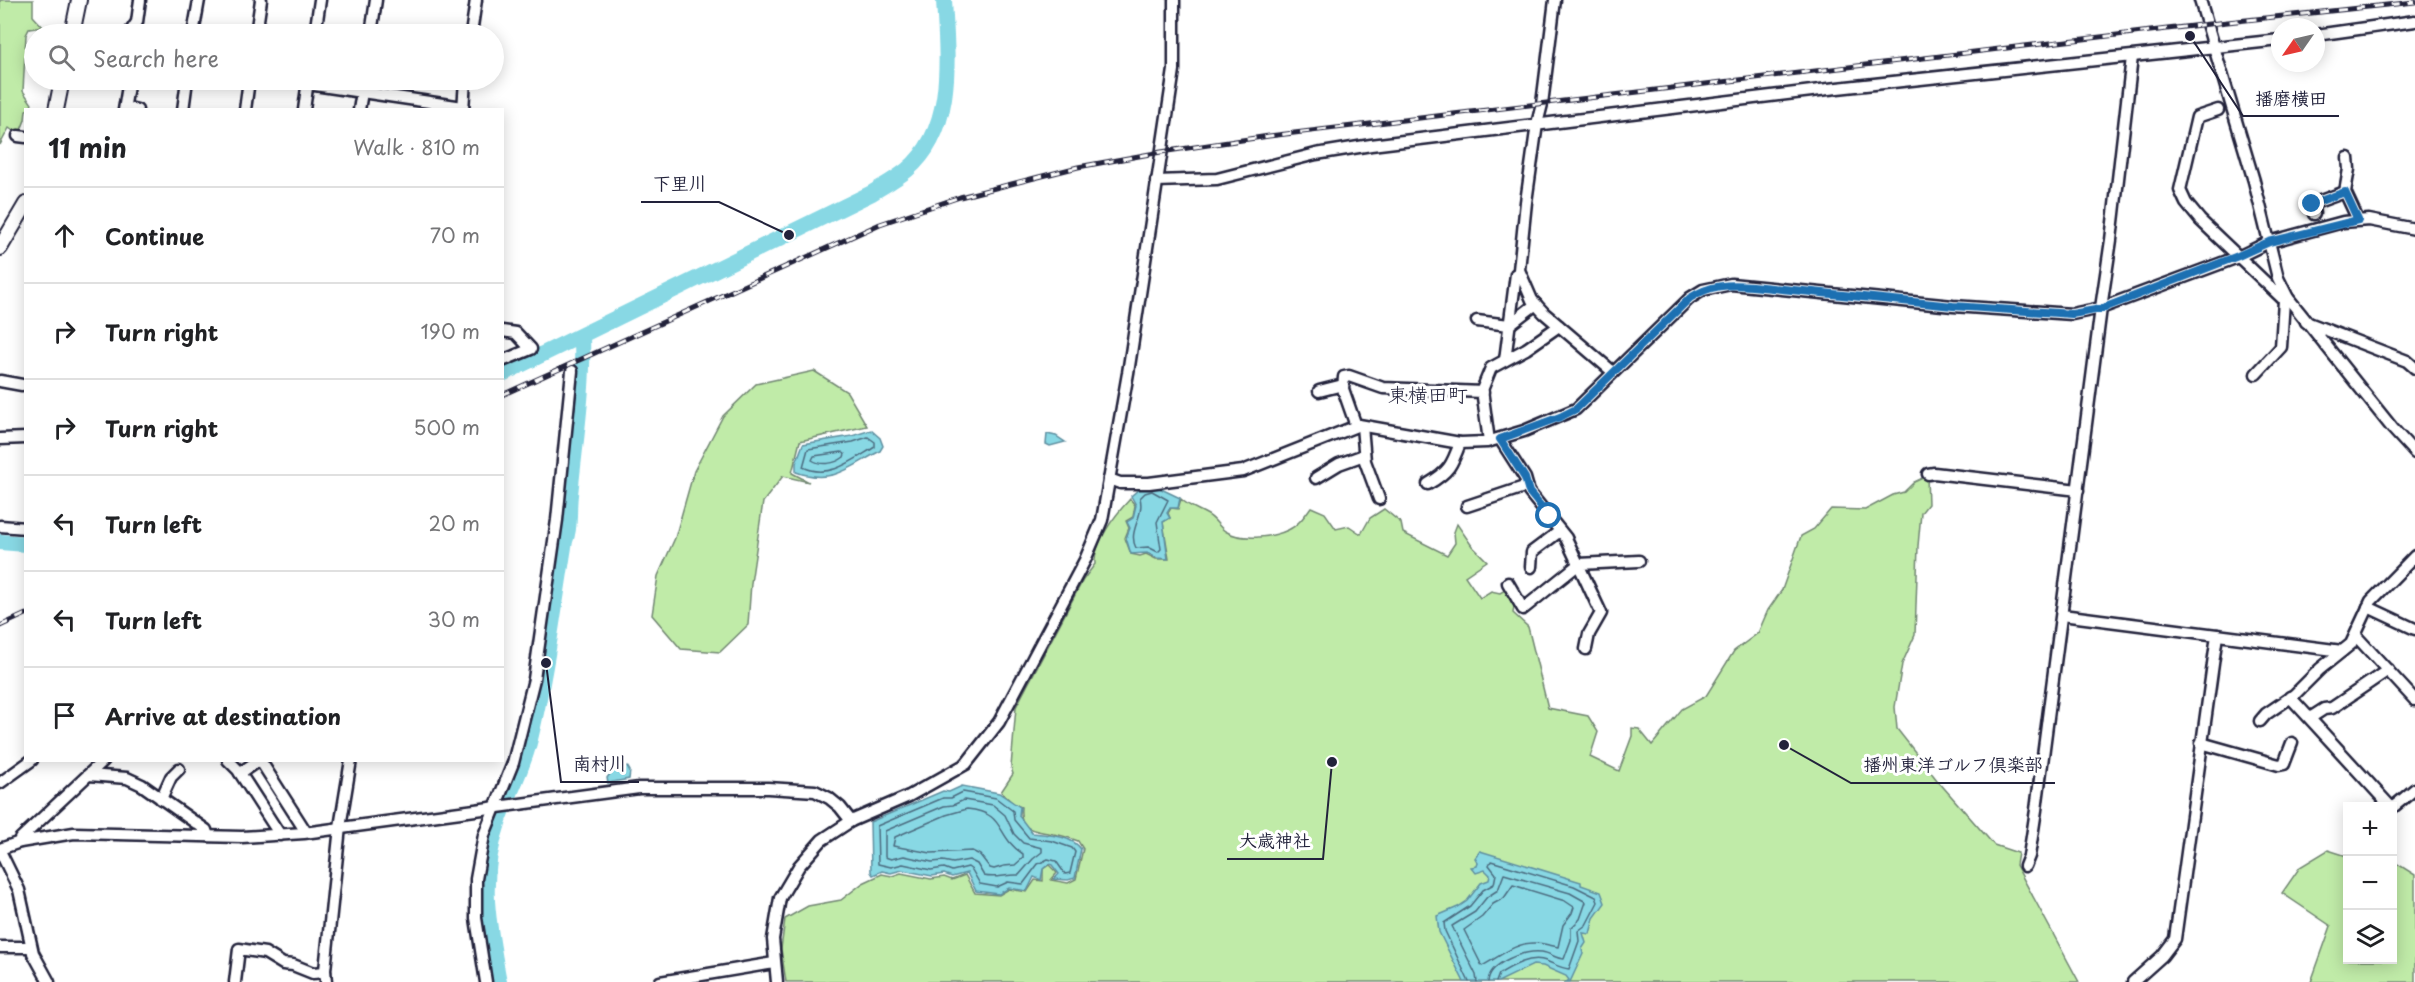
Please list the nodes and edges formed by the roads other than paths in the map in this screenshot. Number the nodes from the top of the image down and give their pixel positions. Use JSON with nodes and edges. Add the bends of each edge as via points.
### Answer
{"nodes":[{"id":1,"x":71,"y":0,"type":"edge"},
{"id":2,"x":79,"y":0,"type":"edge"},
{"id":3,"x":140,"y":0,"type":"edge"},
{"id":4,"x":199,"y":0,"type":"edge"},
{"id":5,"x":261,"y":0,"type":"edge"},
{"id":6,"x":320,"y":0,"type":"edge"},
{"id":7,"x":376,"y":0,"type":"edge"},
{"id":8,"x":476,"y":0,"type":"edge"},
{"id":9,"x":1174,"y":0,"type":"edge"},
{"id":10,"x":1555,"y":0,"type":"edge"},
{"id":11,"x":2200,"y":0,"type":"edge"},
{"id":12,"x":2415,"y":21,"type":"edge"},
{"id":13,"x":72,"y":24,"type":"edge"},
{"id":14,"x":74,"y":24,"type":"edge"},
{"id":15,"x":136,"y":24,"type":"edge"},
{"id":16,"x":195,"y":24,"type":"edge"},
{"id":17,"x":257,"y":24,"type":"edge"},
{"id":18,"x":316,"y":24,"type":"edge"},
{"id":19,"x":372,"y":24,"type":"edge"},
{"id":20,"x":472,"y":24,"type":"edge"},
{"id":21,"x":2325,"y":34,"type":"edge"},
{"id":22,"x":2271,"y":40,"type":"edge"},
{"id":23,"x":2215,"y":48,"type":"junction"},
{"id":24,"x":2132,"y":57,"type":"junction"},
{"id":25,"x":60,"y":90,"type":"edge"},
{"id":26,"x":128,"y":90,"type":"edge"},
{"id":27,"x":186,"y":90,"type":"edge"},
{"id":28,"x":248,"y":90,"type":"edge"},
{"id":29,"x":307,"y":90,"type":"edge"},
{"id":30,"x":351,"y":90,"type":"edge"},
{"id":31,"x":464,"y":90,"type":"edge"},
{"id":32,"x":362,"y":92,"type":"junction"},
{"id":33,"x":410,"y":105,"type":"edge"},
{"id":34,"x":56,"y":108,"type":"edge"},
{"id":35,"x":125,"y":108,"type":"edge"},
{"id":36,"x":183,"y":108,"type":"edge"},
{"id":37,"x":245,"y":108,"type":"edge"},
{"id":38,"x":304,"y":108,"type":"edge"},
{"id":39,"x":359,"y":108,"type":"edge"},
{"id":40,"x":463,"y":108,"type":"edge"},
{"id":41,"x":2218,"y":110,"type":"dead end"},
{"id":42,"x":1537,"y":124,"type":"junction"},
{"id":43,"x":2349,"y":158,"type":"dead end"},
{"id":44,"x":1156,"y":181,"type":"junction"},
{"id":45,"x":2345,"y":192,"type":"junction"},
{"id":46,"x":24,"y":212,"type":"edge"},
{"id":47,"x":2314,"y":214,"type":"dead end"},
{"id":48,"x":2358,"y":220,"type":"junction"},
{"id":49,"x":20,"y":227,"type":"edge"},
{"id":50,"x":2415,"y":230,"type":"edge"},
{"id":51,"x":2269,"y":242,"type":"junction"},
{"id":52,"x":0,"y":248,"type":"edge"},
{"id":53,"x":2238,"y":256,"type":"junction"},
{"id":54,"x":1519,"y":273,"type":"junction"},
{"id":55,"x":2285,"y":299,"type":"junction"},
{"id":56,"x":1536,"y":304,"type":"junction"},
{"id":57,"x":2101,"y":309,"type":"junction"},
{"id":58,"x":1477,"y":321,"type":"dead end"},
{"id":59,"x":2306,"y":322,"type":"junction"},
{"id":60,"x":1509,"y":325,"type":"junction"},
{"id":61,"x":1559,"y":326,"type":"junction"},
{"id":62,"x":504,"y":332,"type":"edge"},
{"id":63,"x":504,"y":360,"type":"edge"},
{"id":64,"x":1505,"y":360,"type":"junction"},
{"id":65,"x":2415,"y":368,"type":"edge"},
{"id":66,"x":572,"y":371,"type":"dead end"},
{"id":67,"x":1614,"y":372,"type":"junction"},
{"id":68,"x":2256,"y":374,"type":"dead end"},
{"id":69,"x":0,"y":381,"type":"edge"},
{"id":70,"x":1343,"y":385,"type":"junction"},
{"id":71,"x":22,"y":386,"type":"dead end"},
{"id":72,"x":1319,"y":391,"type":"dead end"},
{"id":73,"x":1483,"y":392,"type":"junction"},
{"id":74,"x":1359,"y":426,"type":"junction"},
{"id":75,"x":24,"y":438,"type":"edge"},
{"id":76,"x":0,"y":439,"type":"edge"},
{"id":77,"x":1500,"y":439,"type":"junction"},
{"id":78,"x":1489,"y":441,"type":"junction"},
{"id":79,"x":1460,"y":443,"type":"junction"},
{"id":80,"x":2415,"y":453,"type":"edge"},
{"id":81,"x":1364,"y":454,"type":"junction"},
{"id":82,"x":1928,"y":474,"type":"dead end"},
{"id":83,"x":1316,"y":478,"type":"dead end"},
{"id":84,"x":1109,"y":479,"type":"junction"},
{"id":85,"x":1428,"y":484,"type":"dead end"},
{"id":86,"x":1527,"y":486,"type":"junction"},
{"id":87,"x":2078,"y":490,"type":"junction"},
{"id":88,"x":1379,"y":499,"type":"dead end"},
{"id":89,"x":1467,"y":506,"type":"dead end"},
{"id":90,"x":0,"y":526,"type":"edge"},
{"id":91,"x":24,"y":528,"type":"edge"},
{"id":92,"x":1560,"y":531,"type":"junction"},
{"id":93,"x":2415,"y":556,"type":"edge"},
{"id":94,"x":1639,"y":561,"type":"dead end"},
{"id":95,"x":1579,"y":564,"type":"junction"},
{"id":96,"x":1531,"y":567,"type":"dead end"},
{"id":97,"x":1508,"y":583,"type":"dead end"},
{"id":98,"x":2368,"y":608,"type":"junction"},
{"id":99,"x":2062,"y":615,"type":"junction"},
{"id":100,"x":2415,"y":629,"type":"edge"},
{"id":101,"x":2212,"y":634,"type":"junction"},
{"id":102,"x":2356,"y":636,"type":"junction"},
{"id":103,"x":1586,"y":649,"type":"dead end"},
{"id":104,"x":2342,"y":651,"type":"junction"},
{"id":105,"x":2388,"y":670,"type":"junction"},
{"id":106,"x":2290,"y":697,"type":"junction"},
{"id":107,"x":2415,"y":700,"type":"edge"},
{"id":108,"x":2310,"y":718,"type":"junction"},
{"id":109,"x":2260,"y":721,"type":"dead end"},
{"id":110,"x":2201,"y":743,"type":"junction"},
{"id":111,"x":2292,"y":743,"type":"dead end"},
{"id":112,"x":29,"y":762,"type":"edge"},
{"id":113,"x":102,"y":762,"type":"edge"},
{"id":114,"x":230,"y":762,"type":"edge"},
{"id":115,"x":256,"y":762,"type":"edge"},
{"id":116,"x":260,"y":762,"type":"edge"},
{"id":117,"x":351,"y":762,"type":"edge"},
{"id":118,"x":179,"y":770,"type":"dead end"},
{"id":119,"x":240,"y":772,"type":"junction"},
{"id":120,"x":89,"y":775,"type":"junction"},
{"id":121,"x":0,"y":783,"type":"edge"},
{"id":122,"x":2415,"y":789,"type":"edge"},
{"id":123,"x":161,"y":799,"type":"junction"},
{"id":124,"x":2386,"y":802,"type":"edge"},
{"id":125,"x":2397,"y":802,"type":"edge"},
{"id":126,"x":494,"y":807,"type":"junction"},
{"id":127,"x":851,"y":821,"type":"junction"},
{"id":128,"x":340,"y":827,"type":"junction"},
{"id":129,"x":306,"y":832,"type":"junction"},
{"id":130,"x":280,"y":835,"type":"junction"},
{"id":131,"x":208,"y":836,"type":"junction"},
{"id":132,"x":20,"y":842,"type":"junction"},
{"id":133,"x":0,"y":850,"type":"edge"},
{"id":134,"x":2025,"y":866,"type":"dead end"},
{"id":135,"x":0,"y":947,"type":"edge"},
{"id":136,"x":31,"y":947,"type":"junction"},
{"id":137,"x":774,"y":963,"type":"junction"},
{"id":138,"x":325,"y":977,"type":"edge"},
{"id":139,"x":49,"y":982,"type":"edge"},
{"id":140,"x":235,"y":982,"type":"edge"},
{"id":141,"x":486,"y":982,"type":"edge"},
{"id":142,"x":660,"y":982,"type":"edge"},
{"id":143,"x":777,"y":982,"type":"edge"},
{"id":144,"x":2133,"y":982,"type":"edge"}],
"edges":[{"from":1,"to":13,"type":"main road"},
{"from":2,"to":14,"type":"main road"},
{"from":3,"to":15,"type":"street"},
{"from":4,"to":16,"type":"street"},
{"from":5,"to":17,"type":"street"},
{"from":6,"to":18,"type":"street"},
{"from":7,"to":19,"type":"street"},
{"from":8,"to":20,"type":"street"},
{"from":9,"to":44,"type":"street","via":[[1174,70]]},
{"from":10,"to":42,"type":"street"},
{"from":11,"to":23,"type":"street"},
{"from":12,"to":21,"type":"street"},
{"from":22,"to":23,"type":"street"},
{"from":23,"to":24,"type":"street"},
{"from":23,"to":51,"type":"street"},
{"from":24,"to":42,"type":"street"},
{"from":24,"to":57,"type":"street"},
{"from":25,"to":34,"type":"main road"},
{"from":26,"to":35,"type":"street"},
{"from":27,"to":36,"type":"street"},
{"from":28,"to":37,"type":"street"},
{"from":29,"to":38,"type":"street"},
{"from":30,"to":32,"type":"street"},
{"from":31,"to":40,"type":"street"},
{"from":32,"to":33,"type":"street"},
{"from":32,"to":39,"type":"street"},
{"from":33,"to":40,"type":"street"},
{"from":41,"to":53,"type":"street","via":[[2197,117],[2181,190],[2200,220]]},
{"from":42,"to":44,"type":"street","via":[[1316,154],[1217,179]]},
{"from":42,"to":54,"type":"street"},
{"from":43,"to":45,"type":"street"},
{"from":44,"to":84,"type":"street"},
{"from":45,"to":47,"type":"street","via":[[2312,204]]},
{"from":45,"to":48,"type":"street"},
{"from":46,"to":49,"type":"main road"},
{"from":48,"to":50,"type":"street"},
{"from":48,"to":51,"type":"street"},
{"from":49,"to":52,"type":"main road"},
{"from":51,"to":53,"type":"street"},
{"from":51,"to":55,"type":"street"},
{"from":53,"to":55,"type":"street"},
{"from":53,"to":57,"type":"street"},
{"from":54,"to":56,"type":"street"},
{"from":54,"to":60,"type":"street"},
{"from":55,"to":59,"type":"street"},
{"from":55,"to":68,"type":"street","via":[[2281,347]]},
{"from":56,"to":60,"type":"street"},
{"from":56,"to":61,"type":"street"},
{"from":57,"to":67,"type":"street","via":[[2050,314],[1752,286],[1716,286],[1690,298]]},
{"from":57,"to":87,"type":"street"},
{"from":58,"to":60,"type":"street"},
{"from":59,"to":65,"type":"street","via":[[2407,361]]},
{"from":59,"to":80,"type":"street"},
{"from":60,"to":64,"type":"street"},
{"from":61,"to":64,"type":"street"},
{"from":61,"to":67,"type":"street"},
{"from":62,"to":63,"type":"street","via":[[516,333],[531,349]]},
{"from":64,"to":73,"type":"street","via":[[1491,369]]},
{"from":66,"to":126,"type":"street","via":[[557,520],[534,679],[515,756]]},
{"from":67,"to":77,"type":"street","via":[[1576,409]]},
{"from":69,"to":71,"type":"street"},
{"from":70,"to":72,"type":"street"},
{"from":70,"to":73,"type":"street","via":[[1344,377],[1349,376],[1383,388]]},
{"from":70,"to":74,"type":"street"},
{"from":73,"to":78,"type":"street"},
{"from":74,"to":79,"type":"street"},
{"from":74,"to":81,"type":"street"},
{"from":74,"to":84,"type":"street","via":[[1243,471],[1149,483]]},
{"from":75,"to":76,"type":"street"},
{"from":77,"to":78,"type":"street"},
{"from":77,"to":86,"type":"street"},
{"from":78,"to":79,"type":"street"},
{"from":79,"to":85,"type":"street","via":[[1450,469]]},
{"from":81,"to":83,"type":"street"},
{"from":81,"to":88,"type":"street"},
{"from":82,"to":87,"type":"street"},
{"from":84,"to":127,"type":"street","via":[[1102,520],[1085,561],[999,722],[966,764],[909,796]]},
{"from":86,"to":89,"type":"street"},
{"from":86,"to":92,"type":"street"},
{"from":87,"to":99,"type":"street"},
{"from":90,"to":91,"type":"street"},
{"from":92,"to":95,"type":"street"},
{"from":92,"to":96,"type":"street","via":[[1532,552]]},
{"from":93,"to":98,"type":"street"},
{"from":94,"to":95,"type":"street"},
{"from":95,"to":97,"type":"street","via":[[1523,609]]},
{"from":95,"to":103,"type":"street","via":[[1601,613]]},
{"from":98,"to":100,"type":"street"},
{"from":98,"to":102,"type":"street"},
{"from":99,"to":101,"type":"street"},
{"from":99,"to":134,"type":"street"},
{"from":101,"to":104,"type":"street"},
{"from":101,"to":110,"type":"street"},
{"from":102,"to":104,"type":"street"},
{"from":102,"to":105,"type":"street"},
{"from":104,"to":106,"type":"street"},
{"from":105,"to":107,"type":"street"},
{"from":105,"to":108,"type":"street","via":[[2332,708]]},
{"from":106,"to":108,"type":"street"},
{"from":106,"to":109,"type":"street"},
{"from":108,"to":124,"type":"street"},
{"from":110,"to":111,"type":"street","via":[[2278,765],[2283,764]]},
{"from":110,"to":144,"type":"street","via":[[2175,939]]},
{"from":112,"to":121,"type":"street"},
{"from":113,"to":120,"type":"street"},
{"from":114,"to":119,"type":"street"},
{"from":115,"to":119,"type":"street"},
{"from":116,"to":129,"type":"street"},
{"from":117,"to":128,"type":"street"},
{"from":118,"to":123,"type":"street","via":[[171,777]]},
{"from":119,"to":130,"type":"street"},
{"from":120,"to":123,"type":"street","via":[[127,778]]},
{"from":120,"to":132,"type":"street"},
{"from":122,"to":125,"type":"street"},
{"from":123,"to":131,"type":"street","via":[[206,830]]},
{"from":126,"to":127,"type":"street","via":[[639,788],[768,788],[815,791],[840,807]]},
{"from":126,"to":128,"type":"street"},
{"from":126,"to":141,"type":"street","via":[[476,879],[476,918]]},
{"from":127,"to":137,"type":"street","via":[[822,840],[807,856],[780,898],[773,939]]},
{"from":128,"to":129,"type":"street"},
{"from":128,"to":138,"type":"street"},
{"from":129,"to":130,"type":"street"},
{"from":130,"to":131,"type":"street"},
{"from":131,"to":132,"type":"street","via":[[74,833]]},
{"from":132,"to":133,"type":"street"},
{"from":133,"to":136,"type":"street","via":[[19,890]]},
{"from":135,"to":136,"type":"street"},
{"from":136,"to":139,"type":"street"},
{"from":137,"to":142,"type":"street"},
{"from":137,"to":143,"type":"street"},
{"from":138,"to":140,"type":"street","via":[[283,964],[265,953],[239,949]]}]}
